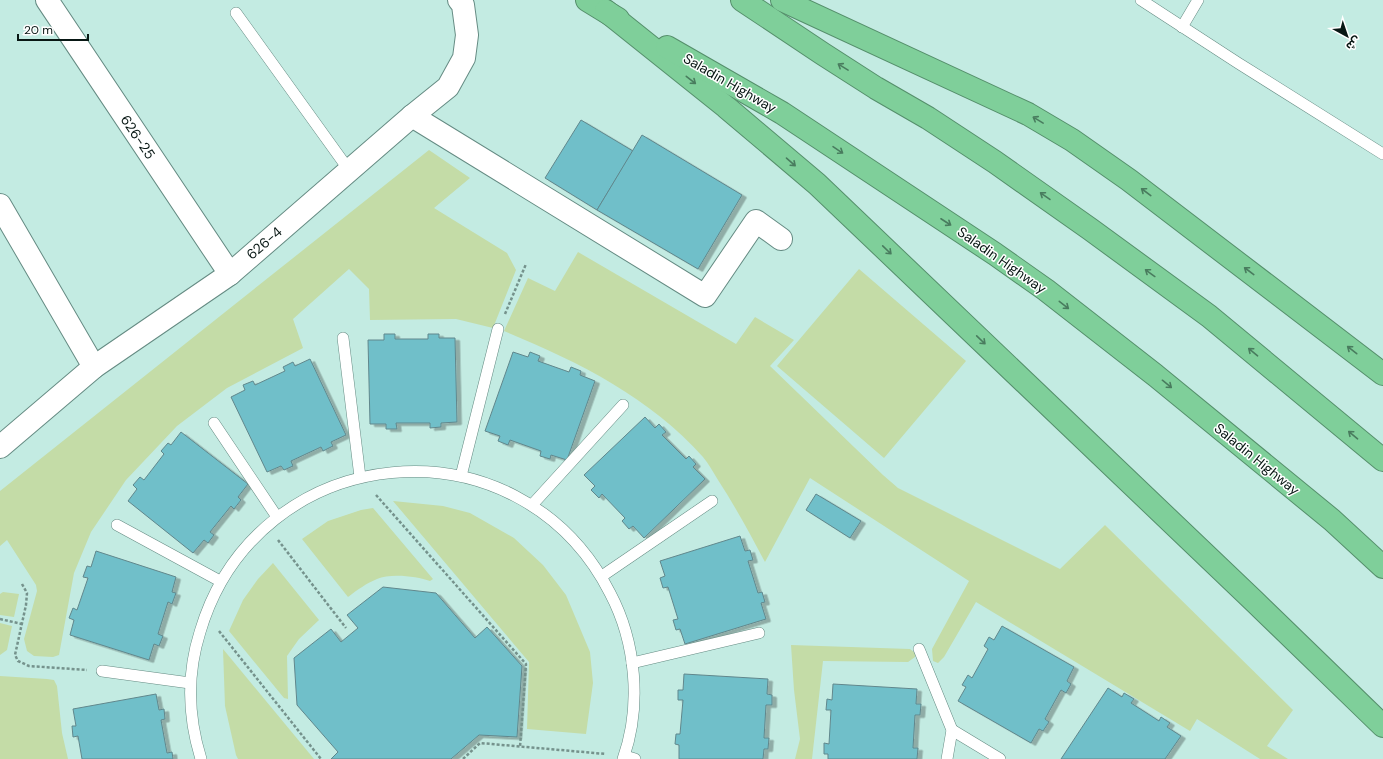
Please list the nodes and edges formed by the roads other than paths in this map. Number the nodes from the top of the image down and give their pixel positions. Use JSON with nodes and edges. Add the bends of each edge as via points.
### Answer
{"nodes":[{"id":1,"x":47,"y":0,"type":"edge"},
{"id":2,"x":459,"y":0,"type":"edge"},
{"id":3,"x":587,"y":0,"type":"edge"},
{"id":4,"x":742,"y":0,"type":"edge"},
{"id":5,"x":782,"y":0,"type":"edge"},
{"id":6,"x":1141,"y":0,"type":"edge"},
{"id":7,"x":1198,"y":0,"type":"edge"},
{"id":8,"x":606,"y":11,"type":"junction"},
{"id":9,"x":236,"y":13,"type":"dead end"},
{"id":10,"x":1182,"y":27,"type":"junction"},
{"id":11,"x":412,"y":116,"type":"junction"},
{"id":12,"x":1383,"y":154,"type":"edge"},
{"id":13,"x":349,"y":170,"type":"junction"},
{"id":14,"x":0,"y":205,"type":"edge"},
{"id":15,"x":780,"y":238,"type":"dead end"},
{"id":16,"x":230,"y":274,"type":"junction"},
{"id":17,"x":498,"y":329,"type":"road end"},
{"id":18,"x":343,"y":338,"type":"dead end"},
{"id":19,"x":94,"y":367,"type":"junction"},
{"id":20,"x":1383,"y":374,"type":"edge"},
{"id":21,"x":623,"y":405,"type":"dead end"},
{"id":22,"x":214,"y":423,"type":"dead end"},
{"id":23,"x":0,"y":447,"type":"edge"},
{"id":24,"x":1383,"y":460,"type":"edge"},
{"id":25,"x":461,"y":476,"type":"junction"},
{"id":26,"x":360,"y":477,"type":"junction"},
{"id":27,"x":712,"y":501,"type":"dead end"},
{"id":28,"x":532,"y":505,"type":"junction"},
{"id":29,"x":277,"y":517,"type":"junction"},
{"id":30,"x":117,"y":525,"type":"dead end"},
{"id":31,"x":1383,"y":567,"type":"edge"},
{"id":32,"x":602,"y":576,"type":"junction"},
{"id":33,"x":220,"y":582,"type":"junction"},
{"id":34,"x":758,"y":633,"type":"dead end"},
{"id":35,"x":919,"y":649,"type":"dead end"},
{"id":36,"x":632,"y":663,"type":"junction"},
{"id":37,"x":102,"y":671,"type":"road end"},
{"id":38,"x":190,"y":683,"type":"junction"},
{"id":39,"x":1383,"y":726,"type":"edge"},
{"id":40,"x":952,"y":730,"type":"junction"},
{"id":41,"x":628,"y":758,"type":"edge"},
{"id":42,"x":201,"y":759,"type":"edge"},
{"id":43,"x":947,"y":759,"type":"edge"},
{"id":44,"x":1000,"y":759,"type":"edge"}],
"edges":[{"from":1,"to":16,"type":"street","name":"626-25"},
{"from":2,"to":11,"type":"street","name":"626-4","via":[[468,35],[464,58],[448,87]]},
{"from":3,"to":8,"type":"highway","name":"Saladin Highway"},
{"from":24,"to":4,"type":"highway","one_way":true,"via":[[1209,316],[1085,224],[928,118],[876,88]]},
{"from":20,"to":5,"type":"highway","one_way":true,"via":[[1136,185],[1072,140],[1028,114]]},
{"from":6,"to":10,"type":"lane"},
{"from":7,"to":10,"type":"lane"},
{"from":8,"to":31,"type":"highway","name":"Saladin Highway","one_way":true,"via":[[782,113],[995,254],[1155,375],[1332,520]]},
{"from":8,"to":39,"type":"highway","one_way":true,"via":[[817,184]]},
{"from":9,"to":13,"type":"lane"},
{"from":10,"to":12,"type":"lane"},
{"from":11,"to":13,"type":"street","name":"626-4"},
{"from":11,"to":15,"type":"street","via":[[705,296],[756,221]]},
{"from":13,"to":16,"type":"street","name":"626-4"},
{"from":14,"to":19,"type":"street"},
{"from":16,"to":19,"type":"street","name":"626-4"},
{"from":17,"to":25,"type":"lane"},
{"from":18,"to":26,"type":"lane"},
{"from":19,"to":23,"type":"street","name":"626-4"},
{"from":21,"to":28,"type":"lane"},
{"from":22,"to":29,"type":"lane"},
{"from":25,"to":26,"type":"lane","via":[[411,471],[385,472]]},
{"from":25,"to":28,"type":"lane","via":[[509,492]]},
{"from":26,"to":29,"type":"lane","via":[[317,492]]},
{"from":27,"to":32,"type":"lane"},
{"from":28,"to":32,"type":"lane","via":[[558,525],[582,549]]},
{"from":29,"to":33,"type":"lane","via":[[241,552]]},
{"from":30,"to":33,"type":"lane"},
{"from":32,"to":36,"type":"lane","via":[[616,603],[626,632]]},
{"from":33,"to":38,"type":"lane","via":[[205,615],[195,648]]},
{"from":34,"to":36,"type":"lane"},
{"from":35,"to":40,"type":"lane"},
{"from":36,"to":41,"type":"lane","via":[[634,694]]},
{"from":37,"to":38,"type":"lane"},
{"from":38,"to":42,"type":"lane","via":[[191,713]]},
{"from":40,"to":43,"type":"lane"},
{"from":40,"to":44,"type":"lane"}]}
